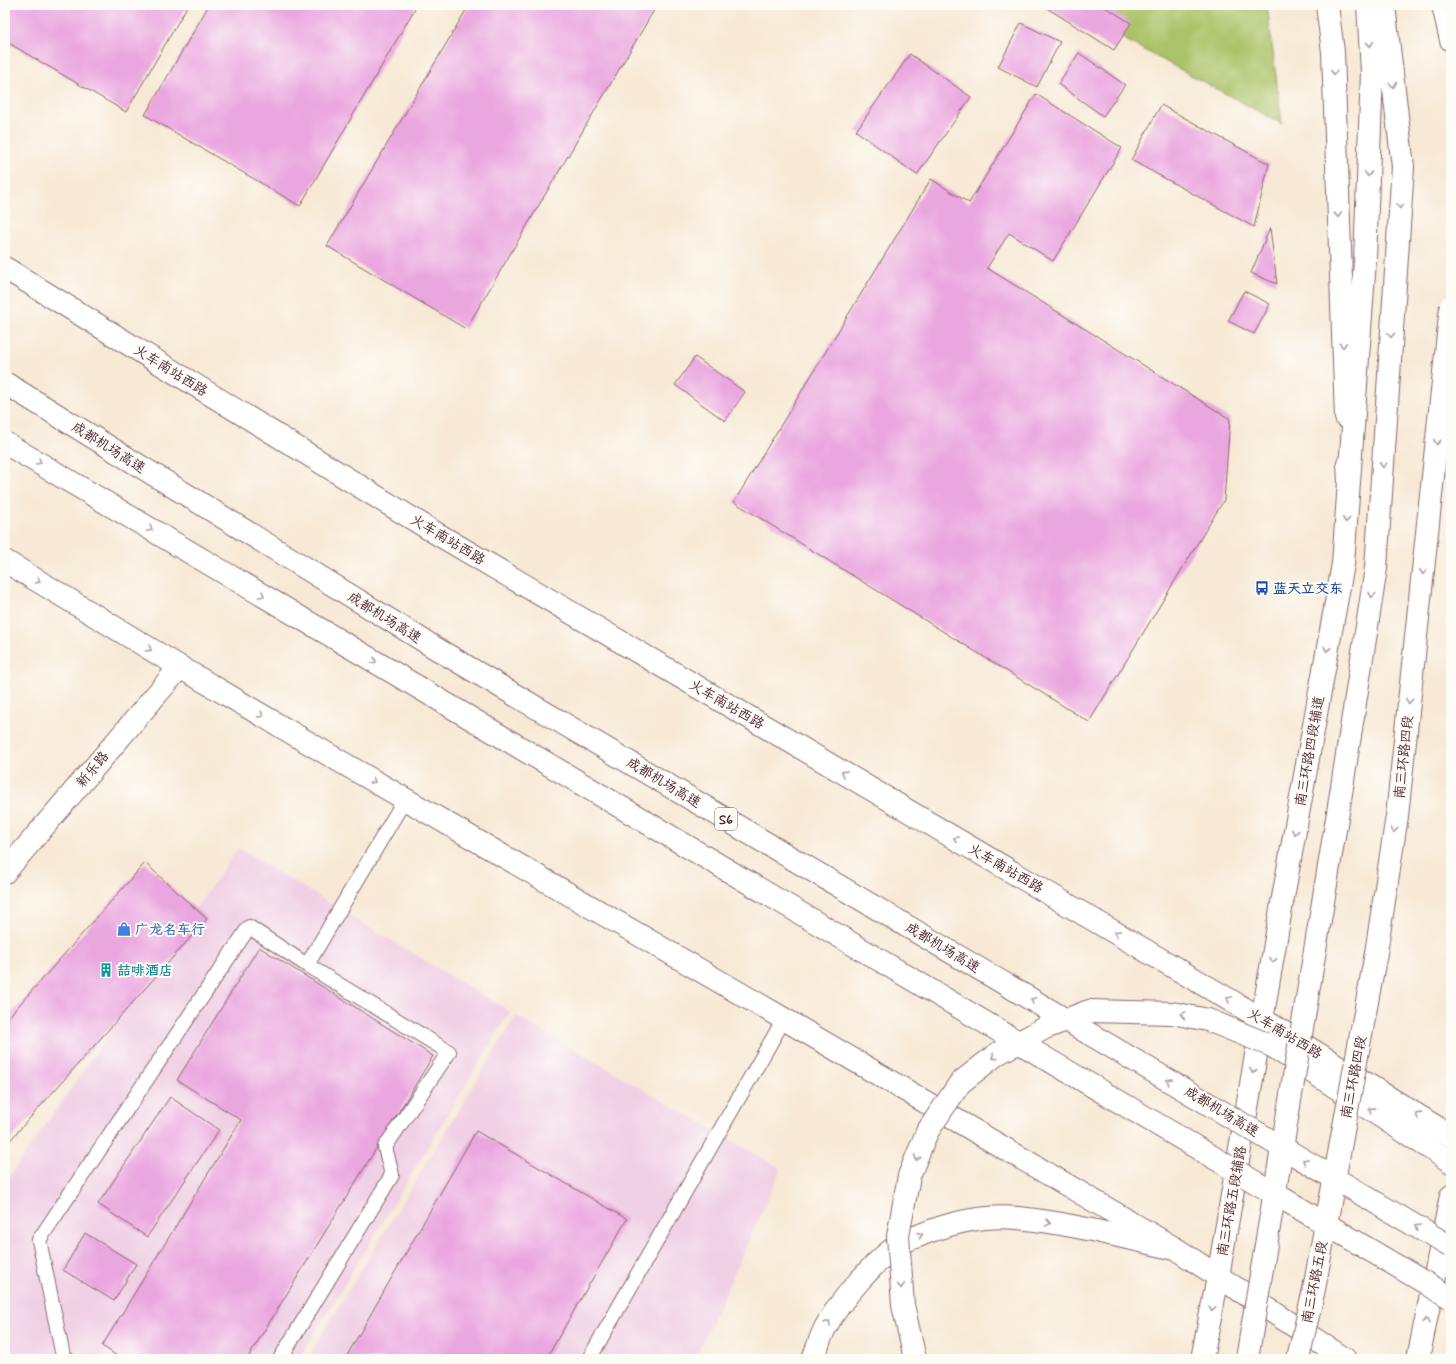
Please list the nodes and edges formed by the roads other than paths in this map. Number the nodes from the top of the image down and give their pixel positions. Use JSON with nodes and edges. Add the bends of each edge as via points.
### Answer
{"nodes":[{"id":1,"x":1327,"y":5,"type":"edge"},
{"id":2,"x":1368,"y":5,"type":"edge"},
{"id":3,"x":1384,"y":5,"type":"edge"},
{"id":4,"x":1444,"y":5,"type":"edge"},
{"id":5,"x":1450,"y":5,"type":"edge"},
{"id":6,"x":1451,"y":20,"type":"edge"},
{"id":7,"x":1451,"y":40,"type":"edge"},
{"id":8,"x":5,"y":268,"type":"edge"},
{"id":9,"x":1451,"y":306,"type":"edge"},
{"id":10,"x":5,"y":383,"type":"edge"},
{"id":11,"x":5,"y":443,"type":"edge"},
{"id":12,"x":1349,"y":482,"type":"junction"},
{"id":13,"x":5,"y":561,"type":"edge"},
{"id":14,"x":180,"y":667,"type":"junction"},
{"id":15,"x":405,"y":799,"type":"junction"},
{"id":16,"x":5,"y":872,"type":"edge"},
{"id":17,"x":307,"y":965,"type":"junction"},
{"id":18,"x":784,"y":1019,"type":"junction"},
{"id":19,"x":1262,"y":1019,"type":"junction"},
{"id":20,"x":1451,"y":1136,"type":"edge"},
{"id":21,"x":1451,"y":1162,"type":"edge"},
{"id":22,"x":1451,"y":1196,"type":"edge"},
{"id":23,"x":1329,"y":1204,"type":"joint"},
{"id":24,"x":1451,"y":1246,"type":"edge"},
{"id":25,"x":1176,"y":1249,"type":"junction"},
{"id":26,"x":1218,"y":1277,"type":"junction"},
{"id":27,"x":1451,"y":1298,"type":"edge"},
{"id":28,"x":67,"y":1359,"type":"edge"},
{"id":29,"x":280,"y":1359,"type":"edge"},
{"id":30,"x":589,"y":1359,"type":"edge"},
{"id":31,"x":813,"y":1359,"type":"edge"},
{"id":32,"x":915,"y":1359,"type":"edge"},
{"id":33,"x":1202,"y":1359,"type":"edge"},
{"id":34,"x":1246,"y":1359,"type":"edge"},
{"id":35,"x":1298,"y":1359,"type":"edge"},
{"id":36,"x":1345,"y":1359,"type":"edge"},
{"id":37,"x":1418,"y":1359,"type":"edge"}],
"edges":[{"from":1,"to":12,"type":"main road","one_way":true,"via":[[1333,52]]},
{"from":2,"to":12,"type":"main road","one_way":true,"via":[[1372,72],[1365,260]]},
{"from":3,"to":34,"type":"main road","one_way":true,"bridge":true,"via":[[1403,167],[1376,568],[1339,806]]},
{"from":4,"to":7,"type":"main road"},
{"from":5,"to":6,"type":"main road"},
{"from":19,"to":8,"type":"main road","name":"火车南站西路","one_way":true,"via":[[434,532]]},
{"from":9,"to":23,"type":"main road","name":"南三环路四段","one_way":true,"bridge":true,"via":[[1396,816],[1376,953]]},
{"from":24,"to":10,"type":"main road","name":"成都机场高速","number":"S6","one_way":true,"bridge":true,"via":[[437,649]]},
{"from":11,"to":27,"type":"main road","one_way":true,"bridge":true},
{"from":12,"to":19,"type":"main road","name":"南三环路四段辅道","one_way":true,"via":[[1343,564]]},
{"from":13,"to":14,"type":"main road","one_way":true},
{"from":14,"to":15,"type":"main road","one_way":true},
{"from":14,"to":16,"type":"main road","name":"新乐路"},
{"from":15,"to":17,"type":"lane"},
{"from":15,"to":18,"type":"main road"},
{"from":17,"to":28,"type":"lane","via":[[250,927],[39,1240],[63,1356]]},
{"from":17,"to":29,"type":"lane","via":[[449,1052],[385,1147],[392,1175]]},
{"from":18,"to":25,"type":"main road"},
{"from":18,"to":30,"type":"lane"},
{"from":20,"to":19,"type":"main road","name":"火车南站西路","one_way":true},
{"from":19,"to":26,"type":"main road","name":"南三环路五段辅路","one_way":true},
{"from":21,"to":32,"type":"main road","one_way":true,"bridge":true,"via":[[1272,1046],[1208,1020],[1172,1013],[1089,1011],[1045,1028],[997,1054],[960,1083],[927,1132],[909,1176],[898,1236],[903,1305]]},
{"from":37,"to":22,"type":"main road","one_way":true},
{"from":23,"to":35,"type":"main road","name":"南三环路五段","bridge":true},
{"from":25,"to":26,"type":"main road"},
{"from":31,"to":25,"type":"main road","one_way":true,"via":[[839,1304],[882,1259],[902,1242],[954,1224],[992,1218],[1017,1218]]},
{"from":26,"to":33,"type":"main road","name":"南三环路五段辅路","one_way":true},
{"from":26,"to":36,"type":"main road"}]}
